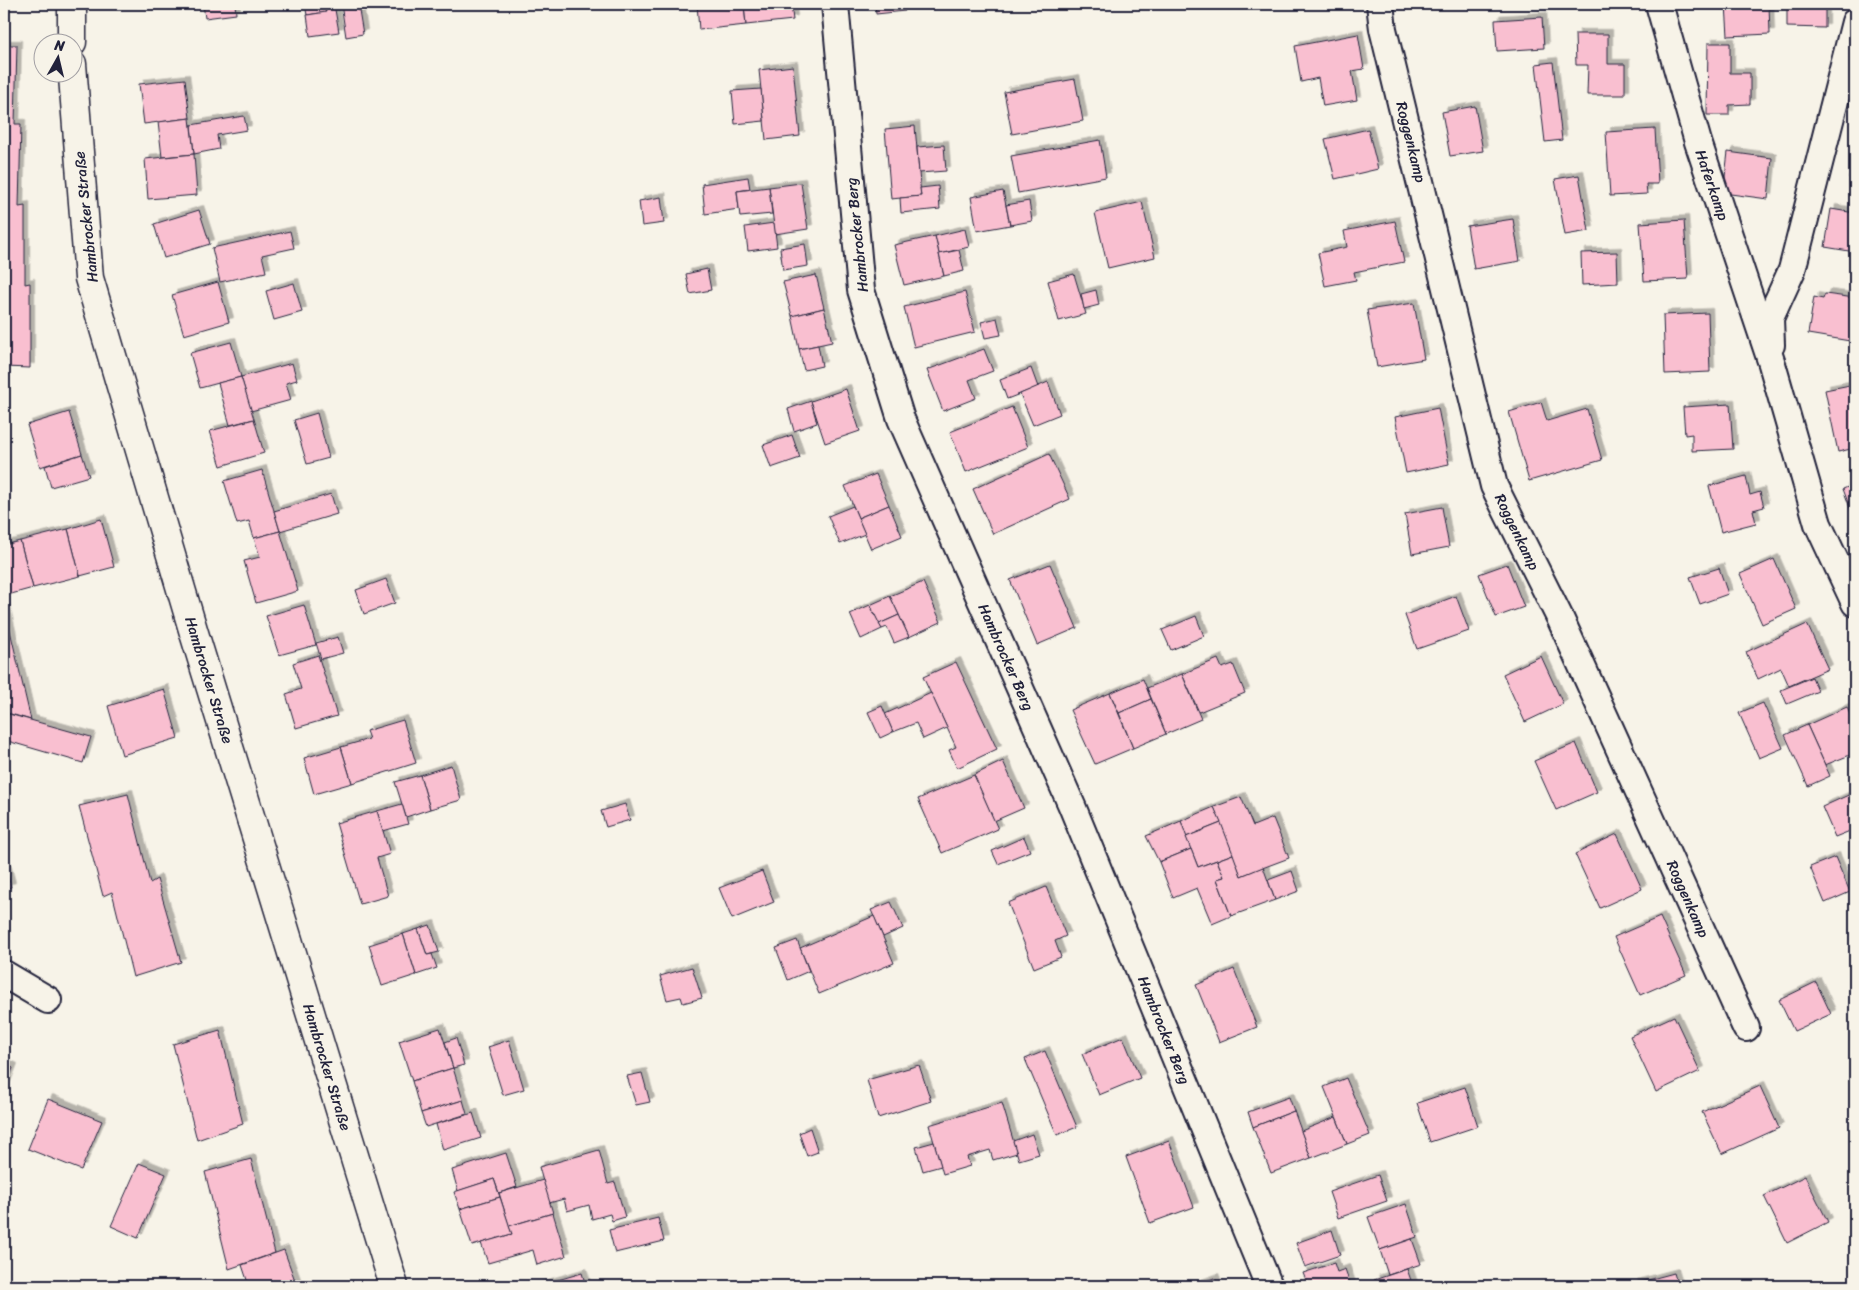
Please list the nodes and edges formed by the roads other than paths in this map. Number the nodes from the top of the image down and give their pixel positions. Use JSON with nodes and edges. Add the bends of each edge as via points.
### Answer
{"nodes":[{"id":1,"x":72,"y":4,"type":"edge"},
{"id":2,"x":835,"y":4,"type":"edge"},
{"id":3,"x":1380,"y":4,"type":"edge"},
{"id":4,"x":1658,"y":4,"type":"edge"},
{"id":5,"x":1855,"y":22,"type":"edge"},
{"id":6,"x":72,"y":32,"type":"edge"},
{"id":7,"x":74,"y":82,"type":"edge"},
{"id":8,"x":1772,"y":364,"type":"junction"},
{"id":9,"x":1855,"y":603,"type":"edge"},
{"id":10,"x":4,"y":974,"type":"edge"},
{"id":11,"x":48,"y":1000,"type":"dead end"},
{"id":12,"x":1746,"y":1028,"type":"dead end"},
{"id":13,"x":394,"y":1286,"type":"edge"},
{"id":14,"x":1269,"y":1286,"type":"edge"}],
"edges":[{"from":1,"to":6,"type":"street"},
{"from":2,"to":14,"type":"street","name":"Hambrocker Berg","via":[[861,290],[902,419],[1072,806]]},
{"from":3,"to":12,"type":"street","name":"Roggenkamp","via":[[1383,29],[1494,486],[1560,618]]},
{"from":4,"to":8,"type":"street","name":"Haferkamp","via":[[1698,142]]},
{"from":5,"to":8,"type":"street","name":"Haferkamp","via":[[1792,270],[1770,318]]},
{"from":7,"to":13,"type":"street","name":"Hambrocker Straße","via":[[90,278],[194,633]]},
{"from":8,"to":9,"type":"street","name":"Haferkamp","via":[[1818,524]]},
{"from":10,"to":11,"type":"street"}]}
